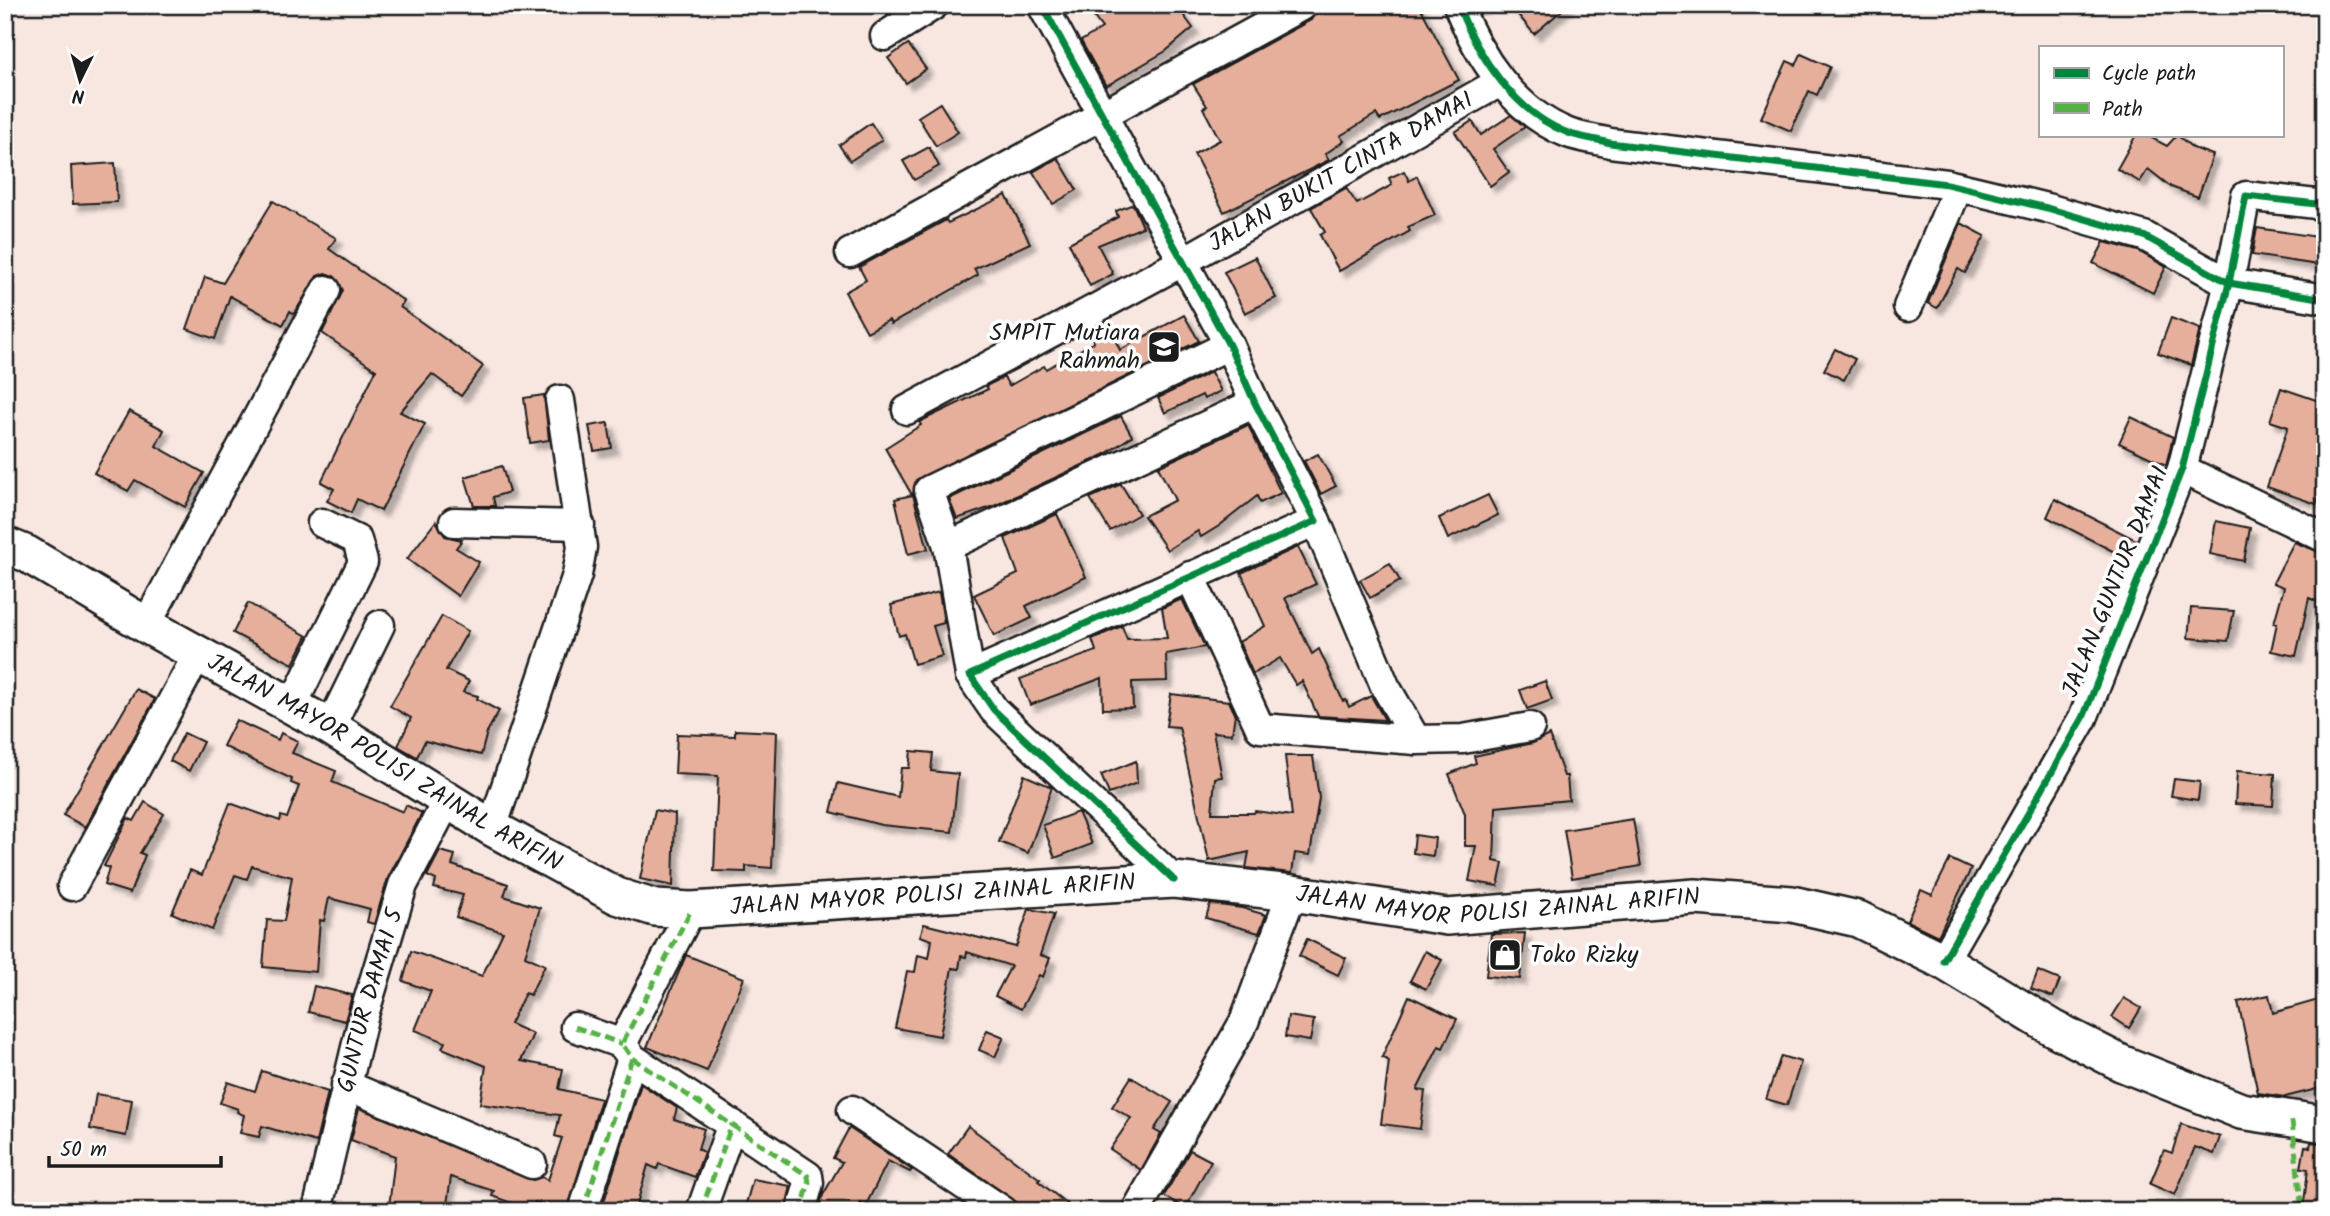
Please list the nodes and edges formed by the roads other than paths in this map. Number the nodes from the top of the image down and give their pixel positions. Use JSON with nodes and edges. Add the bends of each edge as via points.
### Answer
{"nodes":[{"id":1,"x":934,"y":5,"type":"edge"},
{"id":2,"x":1042,"y":5,"type":"edge"},
{"id":3,"x":1303,"y":5,"type":"edge"},
{"id":4,"x":1458,"y":5,"type":"edge"},
{"id":5,"x":885,"y":36,"type":"dead end"},
{"id":6,"x":1500,"y":82,"type":"junction"},
{"id":7,"x":1100,"y":115,"type":"junction"},
{"id":8,"x":1958,"y":187,"type":"junction"},
{"id":9,"x":2325,"y":205,"type":"edge"},
{"id":10,"x":850,"y":253,"type":"dead end"},
{"id":11,"x":1184,"y":261,"type":"junction"},
{"id":12,"x":2229,"y":283,"type":"junction"},
{"id":13,"x":326,"y":290,"type":"dead end"},
{"id":14,"x":2325,"y":299,"type":"edge"},
{"id":15,"x":1909,"y":307,"type":"dead end"},
{"id":16,"x":1229,"y":345,"type":"junction"},
{"id":17,"x":560,"y":400,"type":"dead end"},
{"id":18,"x":1255,"y":403,"type":"junction"},
{"id":19,"x":907,"y":410,"type":"dead end"},
{"id":20,"x":2182,"y":470,"type":"junction"},
{"id":21,"x":1316,"y":521,"type":"junction"},
{"id":22,"x":454,"y":522,"type":"dead end"},
{"id":23,"x":323,"y":523,"type":"dead end"},
{"id":24,"x":580,"y":525,"type":"junction"},
{"id":25,"x":2325,"y":538,"type":"edge"},
{"id":26,"x":5,"y":545,"type":"edge"},
{"id":27,"x":948,"y":547,"type":"junction"},
{"id":28,"x":1190,"y":576,"type":"junction"},
{"id":29,"x":146,"y":625,"type":"junction"},
{"id":30,"x":380,"y":625,"type":"dead end"},
{"id":31,"x":198,"y":654,"type":"junction"},
{"id":32,"x":970,"y":675,"type":"junction"},
{"id":33,"x":292,"y":706,"type":"junction"},
{"id":34,"x":330,"y":727,"type":"junction"},
{"id":35,"x":1530,"y":727,"type":"dead end"},
{"id":36,"x":1416,"y":740,"type":"junction"},
{"id":37,"x":447,"y":801,"type":"junction"},
{"id":38,"x":492,"y":828,"type":"junction"},
{"id":39,"x":1174,"y":880,"type":"junction"},
{"id":40,"x":72,"y":886,"type":"dead end"},
{"id":41,"x":1292,"y":893,"type":"junction"},
{"id":42,"x":691,"y":910,"type":"junction"},
{"id":43,"x":1943,"y":961,"type":"junction"},
{"id":44,"x":575,"y":1027,"type":"dead end"},
{"id":45,"x":627,"y":1051,"type":"junction"},
{"id":46,"x":346,"y":1085,"type":"junction"},
{"id":47,"x":852,"y":1110,"type":"dead end"},
{"id":48,"x":732,"y":1124,"type":"junction"},
{"id":49,"x":2325,"y":1124,"type":"edge"},
{"id":50,"x":532,"y":1164,"type":"dead end"},
{"id":51,"x":317,"y":1211,"type":"edge"},
{"id":52,"x":583,"y":1211,"type":"edge"},
{"id":53,"x":701,"y":1211,"type":"edge"},
{"id":54,"x":801,"y":1211,"type":"edge"},
{"id":55,"x":1003,"y":1211,"type":"edge"},
{"id":56,"x":1136,"y":1211,"type":"edge"}],
"edges":[{"from":1,"to":5,"type":"street"},
{"from":2,"to":7,"type":"street"},
{"from":3,"to":7,"type":"street"},
{"from":4,"to":6,"type":"street"},
{"from":6,"to":8,"type":"street","via":[[1551,124],[1610,143]]},
{"from":6,"to":11,"type":"street","name":"JALAN BUKIT CINTA DAMAI"},
{"from":7,"to":10,"type":"street"},
{"from":7,"to":11,"type":"street"},
{"from":8,"to":12,"type":"street","via":[[2144,236]]},
{"from":8,"to":15,"type":"street"},
{"from":9,"to":12,"type":"street","name":"JALAN GUNTUR DAMAI","via":[[2246,196]]},
{"from":11,"to":16,"type":"street"},
{"from":11,"to":19,"type":"street","name":"JALAN BUKIT CINTA DAMAI"},
{"from":12,"to":14,"type":"street"},
{"from":12,"to":20,"type":"street","name":"JALAN GUNTUR DAMAI"},
{"from":13,"to":29,"type":"street"},
{"from":16,"to":18,"type":"street"},
{"from":16,"to":27,"type":"street","via":[[930,489]]},
{"from":17,"to":24,"type":"street"},
{"from":18,"to":21,"type":"street"},
{"from":18,"to":27,"type":"street"},
{"from":20,"to":25,"type":"street"},
{"from":20,"to":43,"type":"street","name":"JALAN GUNTUR DAMAI","via":[[2083,718]]},
{"from":21,"to":28,"type":"street"},
{"from":21,"to":36,"type":"street","via":[[1385,686]]},
{"from":22,"to":24,"type":"street"},
{"from":23,"to":33,"type":"street","via":[[357,540],[363,562]]},
{"from":24,"to":38,"type":"street","via":[[578,575]]},
{"from":26,"to":29,"type":"main road","name":"JALAN MAYOR POLISI ZAINAL ARIFIN"},
{"from":27,"to":32,"type":"street"},
{"from":28,"to":32,"type":"street"},
{"from":28,"to":36,"type":"street","via":[[1260,728]]},
{"from":29,"to":31,"type":"main road","name":"JALAN MAYOR POLISI ZAINAL ARIFIN"},
{"from":30,"to":34,"type":"street"},
{"from":31,"to":33,"type":"main road","name":"JALAN MAYOR POLISI ZAINAL ARIFIN"},
{"from":31,"to":40,"type":"street"},
{"from":32,"to":39,"type":"street","via":[[994,710]]},
{"from":33,"to":34,"type":"main road","name":"JALAN MAYOR POLISI ZAINAL ARIFIN"},
{"from":34,"to":37,"type":"main road","name":"JALAN MAYOR POLISI ZAINAL ARIFIN"},
{"from":35,"to":36,"type":"street","via":[[1463,739]]},
{"from":37,"to":38,"type":"main road","name":"JALAN MAYOR POLISI ZAINAL ARIFIN"},
{"from":37,"to":46,"type":"street","name":"GUNTUR DAMAI 5","via":[[403,885]]},
{"from":38,"to":42,"type":"main road","name":"JALAN MAYOR POLISI ZAINAL ARIFIN","via":[[617,896],[655,908]]},
{"from":39,"to":41,"type":"main road","name":"JALAN MAYOR POLISI ZAINAL ARIFIN"},
{"from":39,"to":42,"type":"main road","name":"JALAN MAYOR POLISI ZAINAL ARIFIN"},
{"from":41,"to":43,"type":"main road","name":"JALAN MAYOR POLISI ZAINAL ARIFIN","via":[[1447,917],[1695,897],[1761,900],[1858,919]]},
{"from":41,"to":56,"type":"street","via":[[1244,1022]]},
{"from":42,"to":45,"type":"street"},
{"from":43,"to":49,"type":"main road","name":"JALAN MAYOR POLISI ZAINAL ARIFIN","via":[[2121,1063],[2241,1111]]},
{"from":44,"to":45,"type":"street"},
{"from":45,"to":48,"type":"street"},
{"from":45,"to":52,"type":"street"},
{"from":46,"to":50,"type":"street"},
{"from":46,"to":51,"type":"street","name":"GUNTUR DAMAI 5"},
{"from":47,"to":55,"type":"street"},
{"from":48,"to":53,"type":"street"},
{"from":48,"to":54,"type":"street","via":[[808,1176]]}]}
